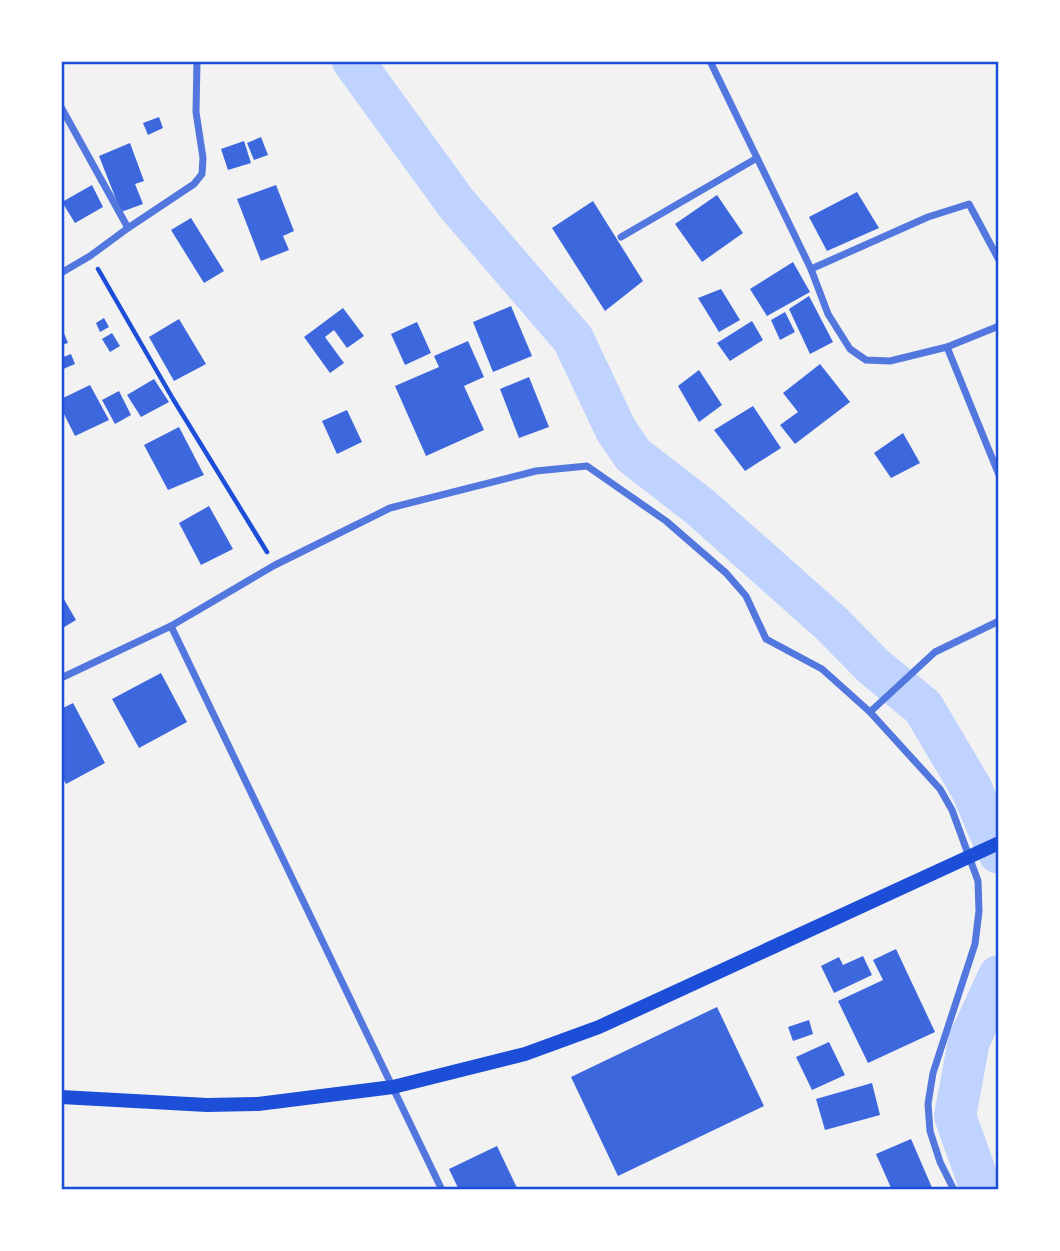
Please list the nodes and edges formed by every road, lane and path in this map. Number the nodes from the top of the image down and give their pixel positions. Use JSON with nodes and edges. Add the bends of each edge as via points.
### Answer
{"nodes":[{"id":1,"x":197,"y":61,"type":"edge"},
{"id":2,"x":710,"y":61,"type":"edge"},
{"id":3,"x":61,"y":107,"type":"edge"},
{"id":4,"x":757,"y":158,"type":"junction"},
{"id":5,"x":128,"y":228,"type":"junction"},
{"id":6,"x":621,"y":237,"type":"dead end"},
{"id":7,"x":90,"y":256,"type":"junction"},
{"id":8,"x":999,"y":260,"type":"edge"},
{"id":9,"x":811,"y":269,"type":"junction"},
{"id":10,"x":61,"y":273,"type":"edge"},
{"id":11,"x":999,"y":326,"type":"edge"},
{"id":12,"x":947,"y":347,"type":"junction"},
{"id":13,"x":999,"y":475,"type":"edge"},
{"id":14,"x":275,"y":565,"type":"junction"},
{"id":15,"x":999,"y":621,"type":"edge"},
{"id":16,"x":171,"y":626,"type":"junction"},
{"id":17,"x":61,"y":678,"type":"edge"},
{"id":18,"x":870,"y":712,"type":"junction"},
{"id":19,"x":999,"y":843,"type":"edge"},
{"id":20,"x":975,"y":854,"type":"junction"},
{"id":21,"x":393,"y":1087,"type":"junction"},
{"id":22,"x":61,"y":1097,"type":"edge"},
{"id":23,"x":442,"y":1190,"type":"edge"},
{"id":24,"x":954,"y":1190,"type":"edge"}],
"edges":[{"from":1,"to":5,"type":"street","via":[[195,112],[202,174]]},
{"from":2,"to":4,"type":"street"},
{"from":3,"to":5,"type":"street"},
{"from":4,"to":6,"type":"street"},
{"from":4,"to":9,"type":"street"},
{"from":5,"to":7,"type":"street"},
{"from":7,"to":10,"type":"street"},
{"from":7,"to":14,"type":"path"},
{"from":8,"to":9,"type":"street","via":[[968,204],[928,216]]},
{"from":9,"to":12,"type":"street","via":[[828,314],[850,349],[866,360],[890,361]]},
{"from":11,"to":12,"type":"street"},
{"from":12,"to":13,"type":"street"},
{"from":14,"to":16,"type":"street"},
{"from":14,"to":18,"type":"street","via":[[390,508],[536,471],[587,466],[666,521],[726,573],[746,596],[765,639],[822,669]]},
{"from":15,"to":18,"type":"street","via":[[935,652]]},
{"from":16,"to":17,"type":"street"},
{"from":16,"to":21,"type":"street"},
{"from":18,"to":20,"type":"street","via":[[940,789]]},
{"from":19,"to":20,"type":"main road"},
{"from":20,"to":21,"type":"main road","via":[[599,1027],[525,1054]]},
{"from":20,"to":24,"type":"street","via":[[979,911],[975,944],[933,1073],[928,1104],[930,1131]]},
{"from":21,"to":22,"type":"main road","via":[[258,1104]]},
{"from":21,"to":23,"type":"street"}]}
